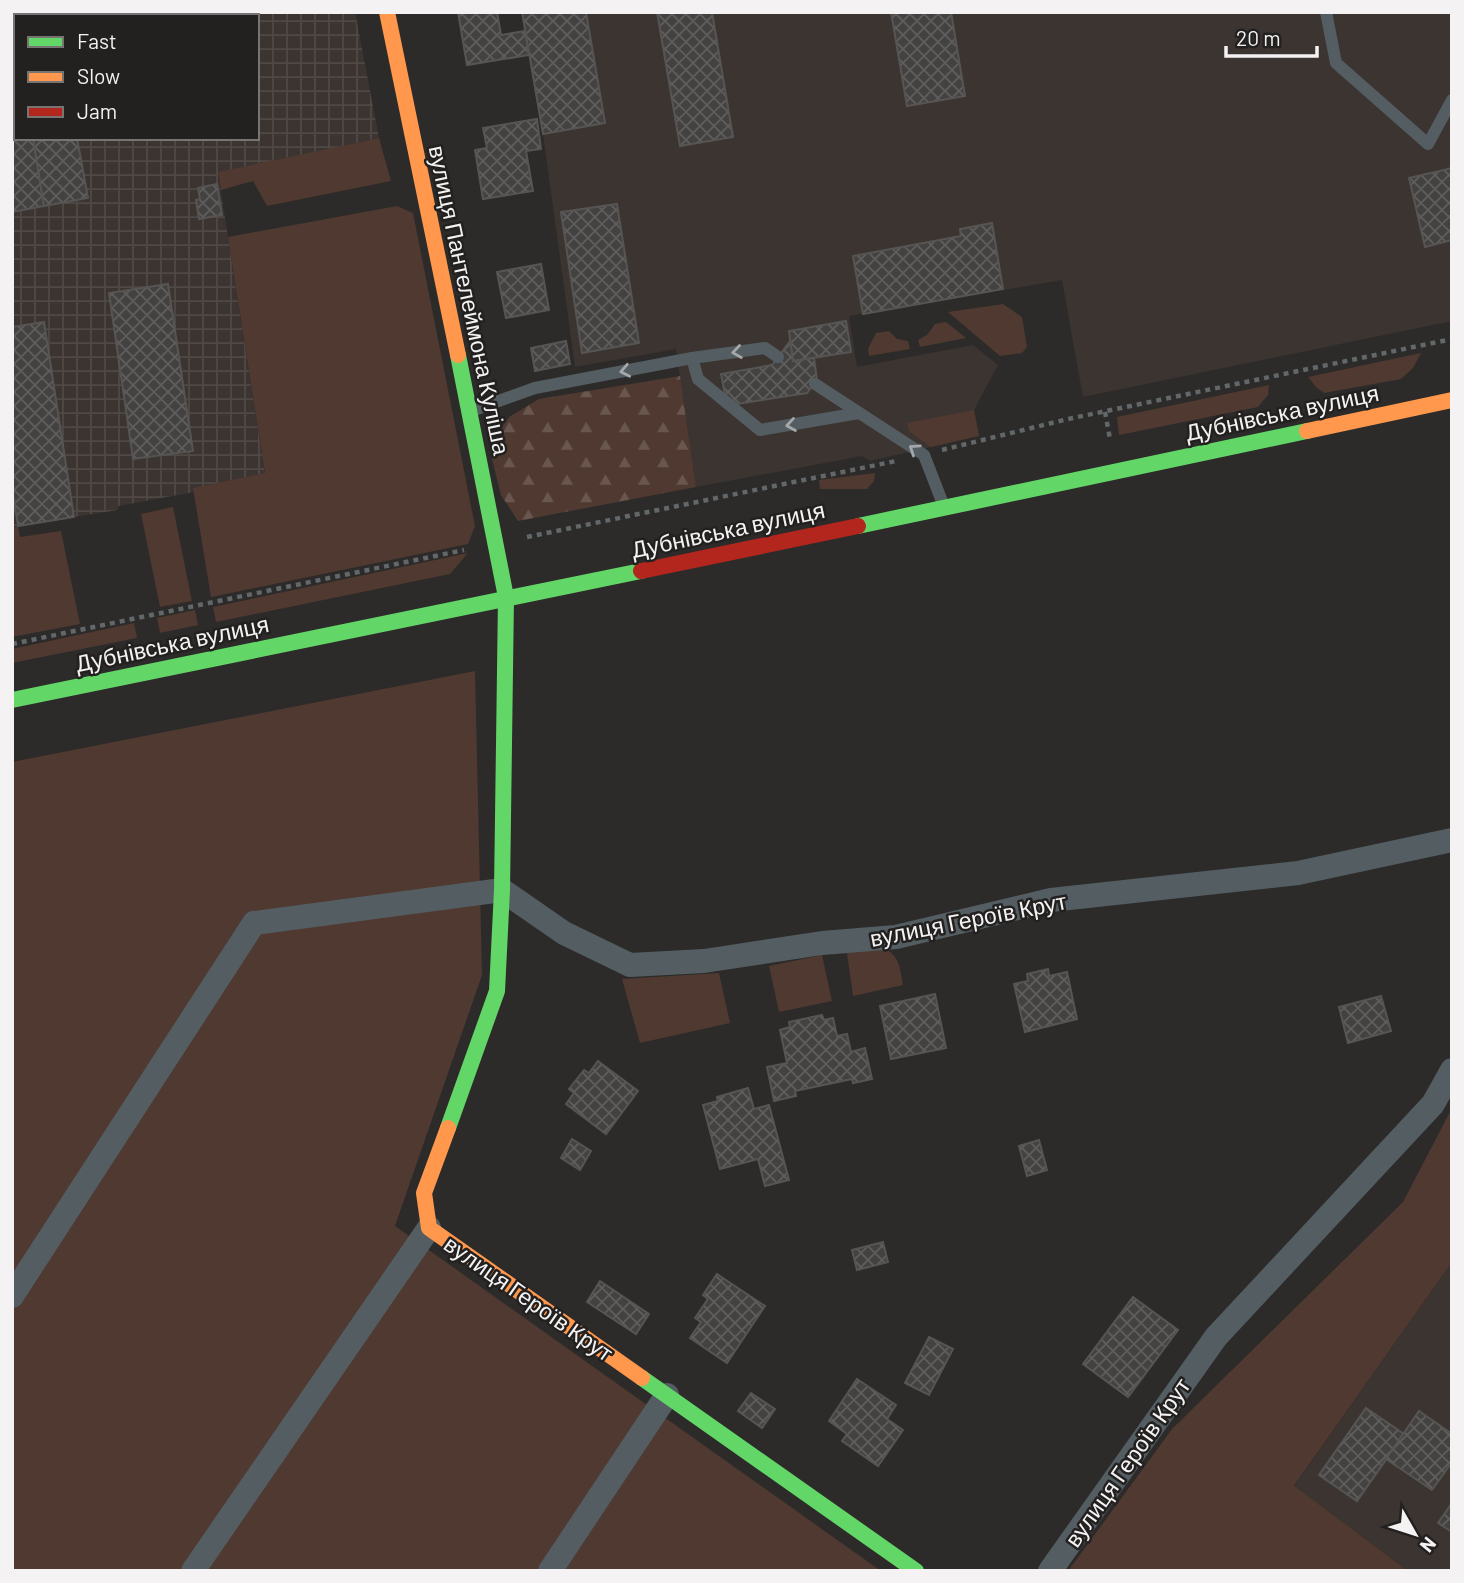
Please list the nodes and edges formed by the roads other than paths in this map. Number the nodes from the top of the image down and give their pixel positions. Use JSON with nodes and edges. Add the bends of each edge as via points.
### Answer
{"nodes":[{"id":1,"x":387,"y":12,"type":"edge"},
{"id":2,"x":1326,"y":12,"type":"edge"},
{"id":3,"x":1452,"y":100,"type":"edge"},
{"id":4,"x":778,"y":357,"type":"dead end"},
{"id":5,"x":692,"y":358,"type":"junction"},
{"id":6,"x":815,"y":384,"type":"dead end"},
{"id":7,"x":1452,"y":400,"type":"edge"},
{"id":8,"x":470,"y":411,"type":"junction"},
{"id":9,"x":859,"y":413,"type":"junction"},
{"id":10,"x":944,"y":508,"type":"junction"},
{"id":11,"x":506,"y":597,"type":"junction"},
{"id":12,"x":12,"y":700,"type":"edge"},
{"id":13,"x":1452,"y":840,"type":"edge"},
{"id":14,"x":502,"y":890,"type":"junction"},
{"id":15,"x":1452,"y":1070,"type":"edge"},
{"id":16,"x":429,"y":1228,"type":"junction"},
{"id":17,"x":12,"y":1296,"type":"edge"},
{"id":18,"x":667,"y":1395,"type":"junction"},
{"id":19,"x":913,"y":1570,"type":"edge"},
{"id":20,"x":193,"y":1571,"type":"edge"},
{"id":21,"x":550,"y":1571,"type":"edge"},
{"id":22,"x":1050,"y":1571,"type":"edge"}],
"edges":[{"from":1,"to":8,"type":"street","name":"вулиця Пантелеймона Куліша"},
{"from":2,"to":3,"type":"lane","via":[[1336,63],[1428,144]]},
{"from":4,"to":5,"type":"lane","one_way":true,"via":[[765,348]]},
{"from":5,"to":8,"type":"lane","one_way":true,"via":[[535,388]]},
{"from":9,"to":5,"type":"lane","one_way":true,"via":[[760,430],[698,379]]},
{"from":6,"to":9,"type":"lane"},
{"from":7,"to":10,"type":"street","name":"Дубнівська вулиця"},
{"from":8,"to":11,"type":"street","name":"вулиця Пантелеймона Куліша"},
{"from":10,"to":9,"type":"lane","one_way":true,"via":[[924,455]]},
{"from":10,"to":11,"type":"street","name":"Дубнівська вулиця"},
{"from":11,"to":12,"type":"street","name":"Дубнівська вулиця"},
{"from":11,"to":14,"type":"street","name":"вулиця Героїв Крут"},
{"from":13,"to":14,"type":"street","name":"вулиця Героїв Крут","via":[[1298,873],[1051,900],[896,937],[704,961],[630,965],[564,933]]},
{"from":14,"to":16,"type":"street","name":"вулиця Героїв Крут","via":[[497,991],[424,1193]]},
{"from":14,"to":17,"type":"street","via":[[254,923]]},
{"from":15,"to":22,"type":"street","name":"вулиця Героїв Крут","via":[[1433,1104],[1216,1337]]},
{"from":16,"to":18,"type":"street","name":"вулиця Героїв Крут"},
{"from":16,"to":20,"type":"street"},
{"from":18,"to":19,"type":"street","name":"вулиця Героїв Крут"},
{"from":18,"to":21,"type":"street"}]}
